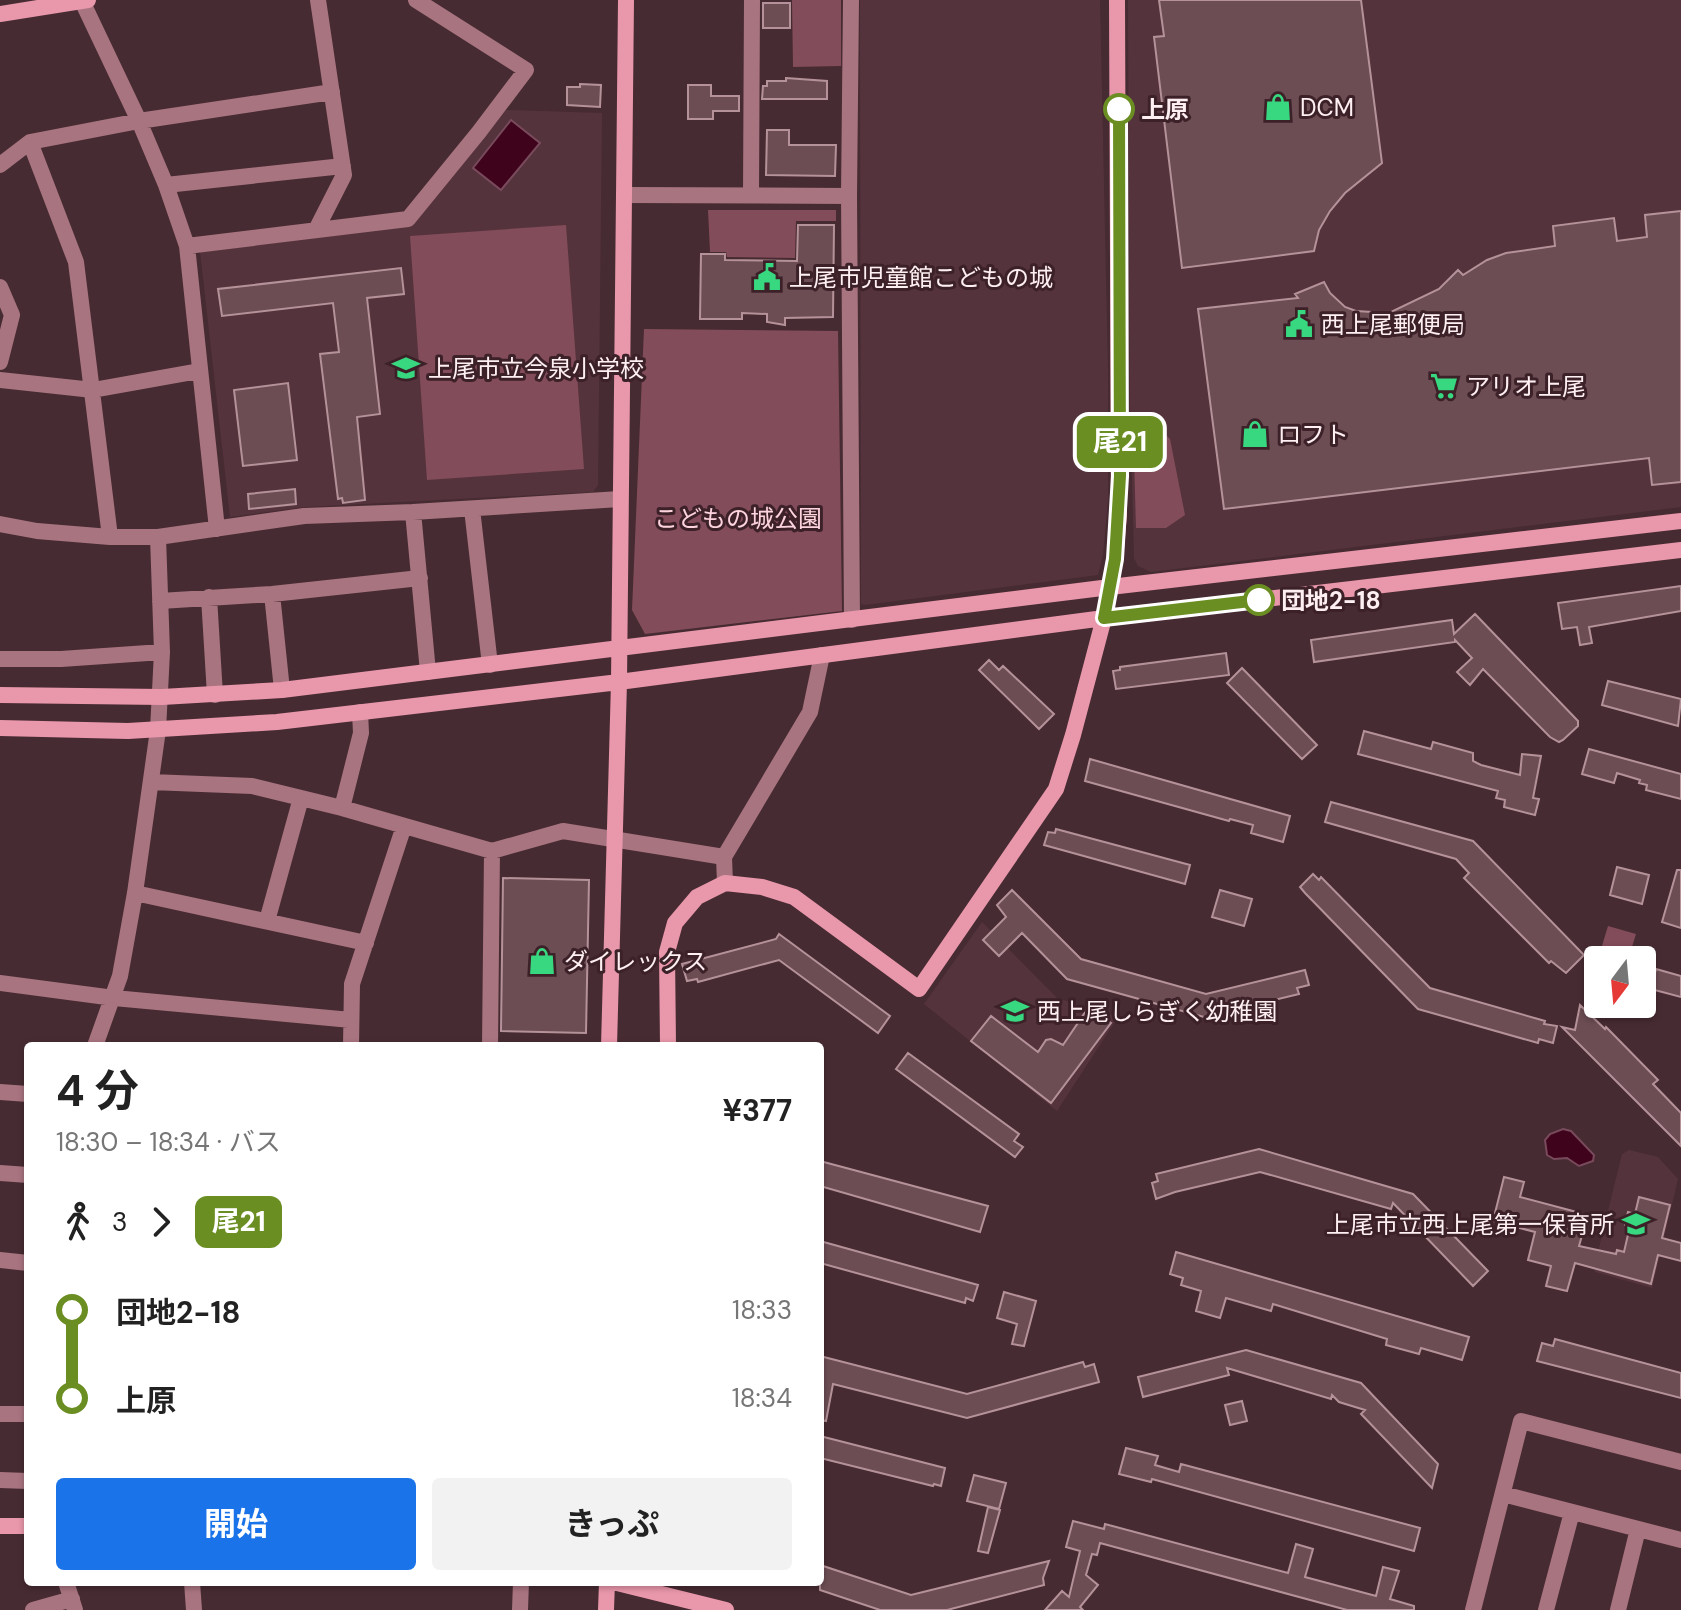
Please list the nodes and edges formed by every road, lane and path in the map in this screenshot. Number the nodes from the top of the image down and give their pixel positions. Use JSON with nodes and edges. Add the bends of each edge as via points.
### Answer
{"nodes":[{"id":1,"x":88,"y":0,"type":"edge"},
{"id":2,"x":318,"y":0,"type":"edge"},
{"id":3,"x":416,"y":0,"type":"edge"},
{"id":4,"x":626,"y":0,"type":"edge"},
{"id":5,"x":752,"y":0,"type":"edge"},
{"id":6,"x":851,"y":0,"type":"edge"},
{"id":7,"x":1117,"y":0,"type":"edge"},
{"id":8,"x":82,"y":1,"type":"edge"},
{"id":9,"x":0,"y":14,"type":"edge"},
{"id":10,"x":332,"y":92,"type":"junction"},
{"id":11,"x":139,"y":121,"type":"junction"},
{"id":12,"x":30,"y":142,"type":"junction"},
{"id":13,"x":0,"y":165,"type":"edge"},
{"id":14,"x":343,"y":166,"type":"junction"},
{"id":15,"x":166,"y":185,"type":"junction"},
{"id":16,"x":751,"y":194,"type":"junction"},
{"id":17,"x":624,"y":195,"type":"junction"},
{"id":18,"x":849,"y":196,"type":"junction"},
{"id":19,"x":317,"y":228,"type":"junction"},
{"id":20,"x":187,"y":246,"type":"junction"},
{"id":21,"x":0,"y":287,"type":"edge"},
{"id":22,"x":0,"y":362,"type":"edge"},
{"id":23,"x":199,"y":371,"type":"junction"},
{"id":24,"x":0,"y":380,"type":"edge"},
{"id":25,"x":93,"y":390,"type":"junction"},
{"id":26,"x":620,"y":499,"type":"junction"},
{"id":27,"x":472,"y":509,"type":"junction"},
{"id":28,"x":413,"y":512,"type":"junction"},
{"id":29,"x":1681,"y":521,"type":"edge"},
{"id":30,"x":0,"y":524,"type":"edge"},
{"id":31,"x":217,"y":529,"type":"junction"},
{"id":32,"x":110,"y":537,"type":"junction"},
{"id":33,"x":158,"y":537,"type":"junction"},
{"id":34,"x":1681,"y":550,"type":"edge"},
{"id":35,"x":420,"y":578,"type":"junction"},
{"id":36,"x":1110,"y":587,"type":"junction"},
{"id":37,"x":272,"y":594,"type":"junction"},
{"id":38,"x":209,"y":597,"type":"junction"},
{"id":39,"x":160,"y":601,"type":"junction"},
{"id":40,"x":1104,"y":618,"type":"junction"},
{"id":41,"x":852,"y":620,"type":"junction"},
{"id":42,"x":619,"y":649,"type":"junction"},
{"id":43,"x":162,"y":652,"type":"junction"},
{"id":44,"x":822,"y":655,"type":"junction"},
{"id":45,"x":0,"y":659,"type":"edge"},
{"id":46,"x":490,"y":665,"type":"junction"},
{"id":47,"x":428,"y":672,"type":"junction"},
{"id":48,"x":619,"y":682,"type":"junction"},
{"id":49,"x":282,"y":690,"type":"junction"},
{"id":50,"x":0,"y":695,"type":"edge"},
{"id":51,"x":215,"y":695,"type":"junction"},
{"id":52,"x":162,"y":697,"type":"junction"},
{"id":53,"x":360,"y":712,"type":"junction"},
{"id":54,"x":0,"y":728,"type":"edge"},
{"id":55,"x":158,"y":730,"type":"junction"},
{"id":56,"x":151,"y":782,"type":"junction"},
{"id":57,"x":301,"y":798,"type":"junction"},
{"id":58,"x":342,"y":808,"type":"junction"},
{"id":59,"x":404,"y":826,"type":"junction"},
{"id":60,"x":614,"y":839,"type":"junction"},
{"id":61,"x":492,"y":851,"type":"junction"},
{"id":62,"x":724,"y":857,"type":"junction"},
{"id":63,"x":725,"y":883,"type":"junction"},
{"id":64,"x":135,"y":893,"type":"junction"},
{"id":65,"x":267,"y":921,"type":"junction"},
{"id":66,"x":366,"y":943,"type":"junction"},
{"id":67,"x":0,"y":983,"type":"edge"},
{"id":68,"x":114,"y":998,"type":"junction"},
{"id":69,"x":351,"y":1020,"type":"junction"},
{"id":70,"x":97,"y":1042,"type":"edge"},
{"id":71,"x":351,"y":1042,"type":"edge"},
{"id":72,"x":490,"y":1042,"type":"edge"},
{"id":73,"x":609,"y":1042,"type":"edge"},
{"id":74,"x":668,"y":1042,"type":"edge"},
{"id":75,"x":0,"y":1092,"type":"edge"},
{"id":76,"x":24,"y":1094,"type":"edge"},
{"id":77,"x":0,"y":1173,"type":"edge"},
{"id":78,"x":24,"y":1175,"type":"edge"},
{"id":79,"x":0,"y":1260,"type":"edge"},
{"id":80,"x":24,"y":1263,"type":"edge"},
{"id":81,"x":0,"y":1414,"type":"edge"},
{"id":82,"x":24,"y":1414,"type":"edge"},
{"id":83,"x":1681,"y":1462,"type":"edge"},
{"id":84,"x":0,"y":1480,"type":"edge"},
{"id":85,"x":24,"y":1481,"type":"edge"},
{"id":86,"x":1503,"y":1494,"type":"junction"},
{"id":87,"x":1572,"y":1512,"type":"junction"},
{"id":88,"x":0,"y":1526,"type":"edge"},
{"id":89,"x":24,"y":1526,"type":"edge"},
{"id":90,"x":1638,"y":1529,"type":"junction"},
{"id":91,"x":1681,"y":1540,"type":"edge"},
{"id":92,"x":192,"y":1586,"type":"edge"},
{"id":93,"x":521,"y":1586,"type":"edge"},
{"id":94,"x":607,"y":1586,"type":"edge"},
{"id":95,"x":626,"y":1586,"type":"edge"},
{"id":96,"x":74,"y":1604,"type":"edge"},
{"id":97,"x":689,"y":1605,"type":"edge"},
{"id":98,"x":33,"y":1610,"type":"edge"},
{"id":99,"x":194,"y":1610,"type":"edge"},
{"id":100,"x":520,"y":1610,"type":"edge"},
{"id":101,"x":606,"y":1610,"type":"edge"},
{"id":102,"x":726,"y":1610,"type":"edge"},
{"id":103,"x":1473,"y":1610,"type":"edge"},
{"id":104,"x":1546,"y":1610,"type":"edge"},
{"id":105,"x":1618,"y":1610,"type":"edge"}],
"edges":[{"from":1,"to":8,"type":"street"},
{"from":2,"to":10,"type":"street"},
{"from":3,"to":19,"type":"street","via":[[526,70],[408,219]]},
{"from":4,"to":17,"type":"street"},
{"from":5,"to":16,"type":"street"},
{"from":6,"to":18,"type":"street"},
{"from":7,"to":36,"type":"street","via":[[1120,476]]},
{"from":8,"to":9,"type":"street"},
{"from":8,"to":11,"type":"street"},
{"from":10,"to":11,"type":"street"},
{"from":10,"to":14,"type":"street"},
{"from":11,"to":12,"type":"street"},
{"from":11,"to":15,"type":"street"},
{"from":12,"to":13,"type":"street"},
{"from":12,"to":25,"type":"street","via":[[76,262]]},
{"from":14,"to":15,"type":"street"},
{"from":14,"to":19,"type":"street","via":[[344,175]]},
{"from":15,"to":20,"type":"street"},
{"from":16,"to":17,"type":"street"},
{"from":16,"to":18,"type":"street"},
{"from":17,"to":26,"type":"street"},
{"from":18,"to":41,"type":"street"},
{"from":19,"to":20,"type":"street"},
{"from":20,"to":23,"type":"street"},
{"from":21,"to":22,"type":"street","via":[[12,315]]},
{"from":23,"to":25,"type":"street"},
{"from":23,"to":31,"type":"street"},
{"from":24,"to":25,"type":"street"},
{"from":25,"to":32,"type":"street"},
{"from":26,"to":27,"type":"street"},
{"from":26,"to":42,"type":"street"},
{"from":27,"to":28,"type":"street"},
{"from":27,"to":46,"type":"street"},
{"from":28,"to":31,"type":"street","via":[[304,516]]},
{"from":28,"to":35,"type":"street"},
{"from":29,"to":36,"type":"street"},
{"from":30,"to":32,"type":"street"},
{"from":31,"to":33,"type":"street"},
{"from":32,"to":33,"type":"street"},
{"from":33,"to":39,"type":"street"},
{"from":34,"to":40,"type":"street"},
{"from":35,"to":37,"type":"street"},
{"from":35,"to":47,"type":"street"},
{"from":36,"to":40,"type":"street"},
{"from":36,"to":41,"type":"street"},
{"from":37,"to":38,"type":"street"},
{"from":37,"to":49,"type":"street"},
{"from":38,"to":39,"type":"street"},
{"from":38,"to":51,"type":"street"},
{"from":39,"to":43,"type":"street"},
{"from":40,"to":44,"type":"street"},
{"from":40,"to":63,"type":"street","via":[[1056,789],[919,989],[794,897]]},
{"from":41,"to":42,"type":"street"},
{"from":42,"to":46,"type":"street"},
{"from":42,"to":48,"type":"street"},
{"from":43,"to":45,"type":"street"},
{"from":43,"to":52,"type":"street"},
{"from":44,"to":48,"type":"street"},
{"from":44,"to":62,"type":"street","via":[[810,712]]},
{"from":46,"to":47,"type":"street"},
{"from":47,"to":49,"type":"street"},
{"from":48,"to":53,"type":"street"},
{"from":48,"to":60,"type":"street"},
{"from":49,"to":51,"type":"street"},
{"from":50,"to":52,"type":"street"},
{"from":51,"to":52,"type":"street"},
{"from":52,"to":55,"type":"street"},
{"from":53,"to":55,"type":"street"},
{"from":53,"to":58,"type":"street","via":[[361,733]]},
{"from":54,"to":55,"type":"street"},
{"from":55,"to":56,"type":"street"},
{"from":56,"to":57,"type":"street","via":[[252,786]]},
{"from":56,"to":64,"type":"street"},
{"from":57,"to":58,"type":"street"},
{"from":57,"to":65,"type":"street"},
{"from":58,"to":59,"type":"street"},
{"from":59,"to":61,"type":"street"},
{"from":59,"to":66,"type":"street"},
{"from":60,"to":61,"type":"street","via":[[563,831]]},
{"from":60,"to":62,"type":"street"},
{"from":60,"to":73,"type":"street"},
{"from":61,"to":72,"type":"street"},
{"from":62,"to":63,"type":"street"},
{"from":63,"to":74,"type":"street","via":[[697,897],[675,923],[667,952]]},
{"from":64,"to":65,"type":"street"},
{"from":64,"to":68,"type":"street"},
{"from":65,"to":66,"type":"street"},
{"from":66,"to":69,"type":"street","via":[[352,984]]},
{"from":67,"to":68,"type":"street"},
{"from":68,"to":69,"type":"street"},
{"from":68,"to":70,"type":"street"},
{"from":69,"to":71,"type":"street"},
{"from":75,"to":76,"type":"street"},
{"from":77,"to":78,"type":"street"},
{"from":79,"to":80,"type":"street"},
{"from":81,"to":82,"type":"street"},
{"from":83,"to":86,"type":"street","via":[[1521,1421]]},
{"from":84,"to":85,"type":"street"},
{"from":86,"to":87,"type":"street"},
{"from":86,"to":103,"type":"street"},
{"from":87,"to":90,"type":"street"},
{"from":87,"to":104,"type":"street"},
{"from":88,"to":89,"type":"street"},
{"from":90,"to":91,"type":"street"},
{"from":90,"to":105,"type":"street"},
{"from":92,"to":99,"type":"street"},
{"from":93,"to":100,"type":"street"},
{"from":94,"to":101,"type":"street"},
{"from":95,"to":97,"type":"street"},
{"from":96,"to":98,"type":"street"},
{"from":97,"to":102,"type":"street"}]}
